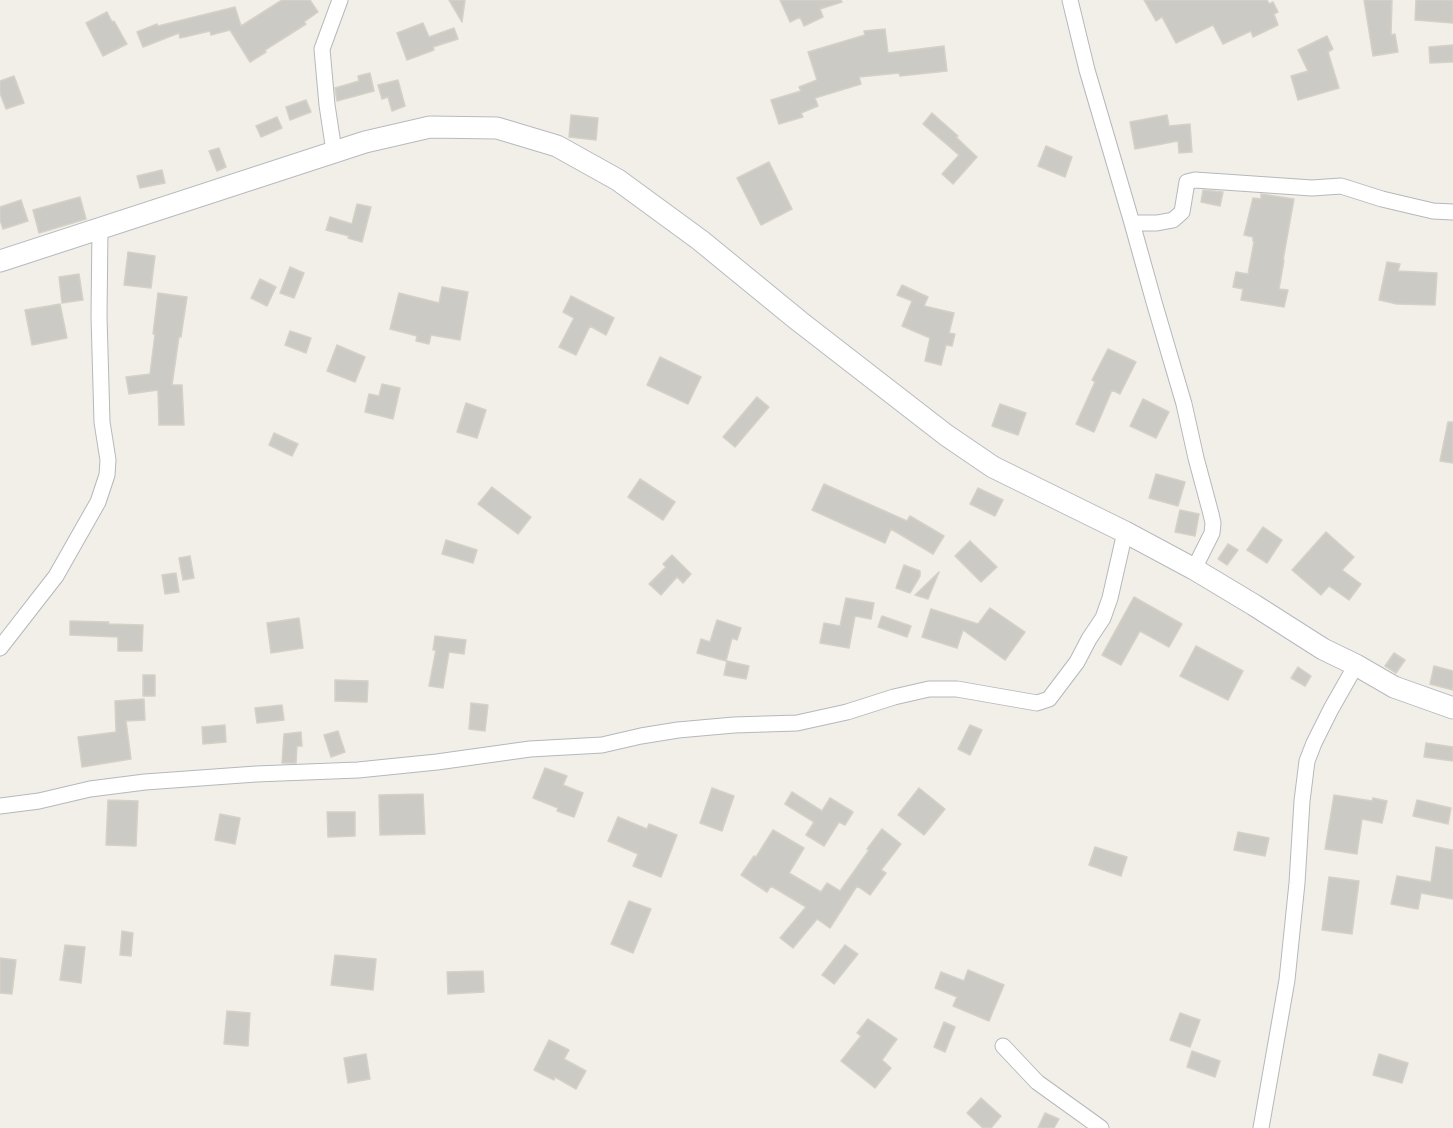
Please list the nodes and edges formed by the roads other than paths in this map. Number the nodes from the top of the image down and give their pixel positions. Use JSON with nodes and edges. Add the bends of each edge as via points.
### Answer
{"nodes":[{"id":1,"x":340,"y":0,"type":"edge"},
{"id":2,"x":1070,"y":0,"type":"edge"},
{"id":3,"x":333,"y":152,"type":"junction"},
{"id":4,"x":1453,"y":212,"type":"edge"},
{"id":5,"x":1132,"y":223,"type":"junction"},
{"id":6,"x":100,"y":229,"type":"junction"},
{"id":7,"x":0,"y":260,"type":"edge"},
{"id":8,"x":1125,"y":532,"type":"junction"},
{"id":9,"x":1194,"y":569,"type":"junction"},
{"id":10,"x":0,"y":648,"type":"edge"},
{"id":11,"x":1356,"y":665,"type":"junction"},
{"id":12,"x":1453,"y":708,"type":"edge"},
{"id":13,"x":0,"y":806,"type":"edge"},
{"id":14,"x":1003,"y":1046,"type":"dead end"},
{"id":15,"x":1101,"y":1128,"type":"edge"},
{"id":16,"x":1261,"y":1128,"type":"edge"}],
"edges":[{"from":1,"to":3,"type":"street","via":[[322,49]]},
{"from":2,"to":5,"type":"street","via":[[1086,70]]},
{"from":3,"to":6,"type":"main road"},
{"from":3,"to":8,"type":"main road","via":[[430,127],[497,128],[557,146],[618,180],[700,240],[850,361],[993,467]]},
{"from":4,"to":5,"type":"street","via":[[1433,211],[1341,186],[1312,188],[1195,180],[1187,182],[1182,212],[1173,220]]},
{"from":5,"to":9,"type":"street","via":[[1184,404],[1213,523]]},
{"from":6,"to":7,"type":"main road"},
{"from":6,"to":10,"type":"street","via":[[102,422],[107,475],[98,502],[56,576]]},
{"from":8,"to":9,"type":"main road"},
{"from":8,"to":13,"type":"street","via":[[1104,618],[1049,699],[1037,704],[957,689],[929,689],[797,723],[678,730],[602,745],[530,749],[358,770],[145,782]]},
{"from":9,"to":11,"type":"main road","via":[[1323,649]]},
{"from":11,"to":12,"type":"main road","via":[[1394,687]]},
{"from":11,"to":16,"type":"street","via":[[1307,761],[1288,969]]},
{"from":14,"to":15,"type":"street","via":[[1037,1082]]}]}
